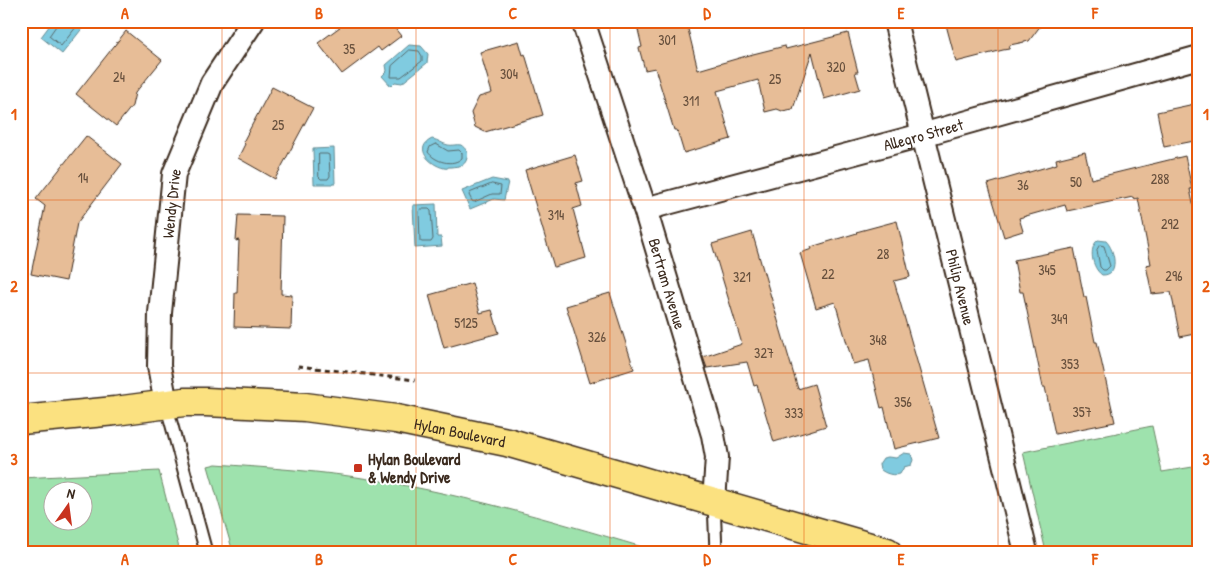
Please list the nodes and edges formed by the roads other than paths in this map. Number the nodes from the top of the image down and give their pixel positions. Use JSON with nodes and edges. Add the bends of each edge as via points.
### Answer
{"nodes":[{"id":1,"x":253,"y":21,"type":"edge"},
{"id":2,"x":584,"y":21,"type":"edge"},
{"id":3,"x":895,"y":21,"type":"edge"},
{"id":4,"x":1199,"y":57,"type":"edge"},
{"id":5,"x":922,"y":135,"type":"junction"},
{"id":6,"x":645,"y":209,"type":"junction"},
{"id":7,"x":166,"y":404,"type":"junction"},
{"id":8,"x":21,"y":420,"type":"edge"},
{"id":9,"x":714,"y":502,"type":"junction"},
{"id":10,"x":206,"y":552,"type":"edge"},
{"id":11,"x":716,"y":552,"type":"edge"},
{"id":12,"x":887,"y":552,"type":"edge"},
{"id":13,"x":1026,"y":552,"type":"edge"}],
"edges":[{"from":1,"to":7,"type":"street","name":"Wendy Drive","via":[[212,83],[174,174],[158,358]]},
{"from":2,"to":6,"type":"street","name":"Bertram Avenue"},
{"from":3,"to":5,"type":"street","name":"Philip Avenue"},
{"from":4,"to":5,"type":"street","name":"Allegro Street"},
{"from":5,"to":6,"type":"street","name":"Allegro Street"},
{"from":5,"to":13,"type":"street","name":"Philip Avenue"},
{"from":6,"to":9,"type":"street","name":"Bertram Avenue","via":[[716,445]]},
{"from":7,"to":8,"type":"main road","name":"Hylan Boulevard"},
{"from":7,"to":9,"type":"main road","name":"Hylan Boulevard","via":[[268,404],[418,423],[507,442]]},
{"from":7,"to":10,"type":"lane"},
{"from":9,"to":11,"type":"lane","name":"Bertram Avenue"},
{"from":9,"to":12,"type":"main road","name":"Hylan Boulevard"}]}
